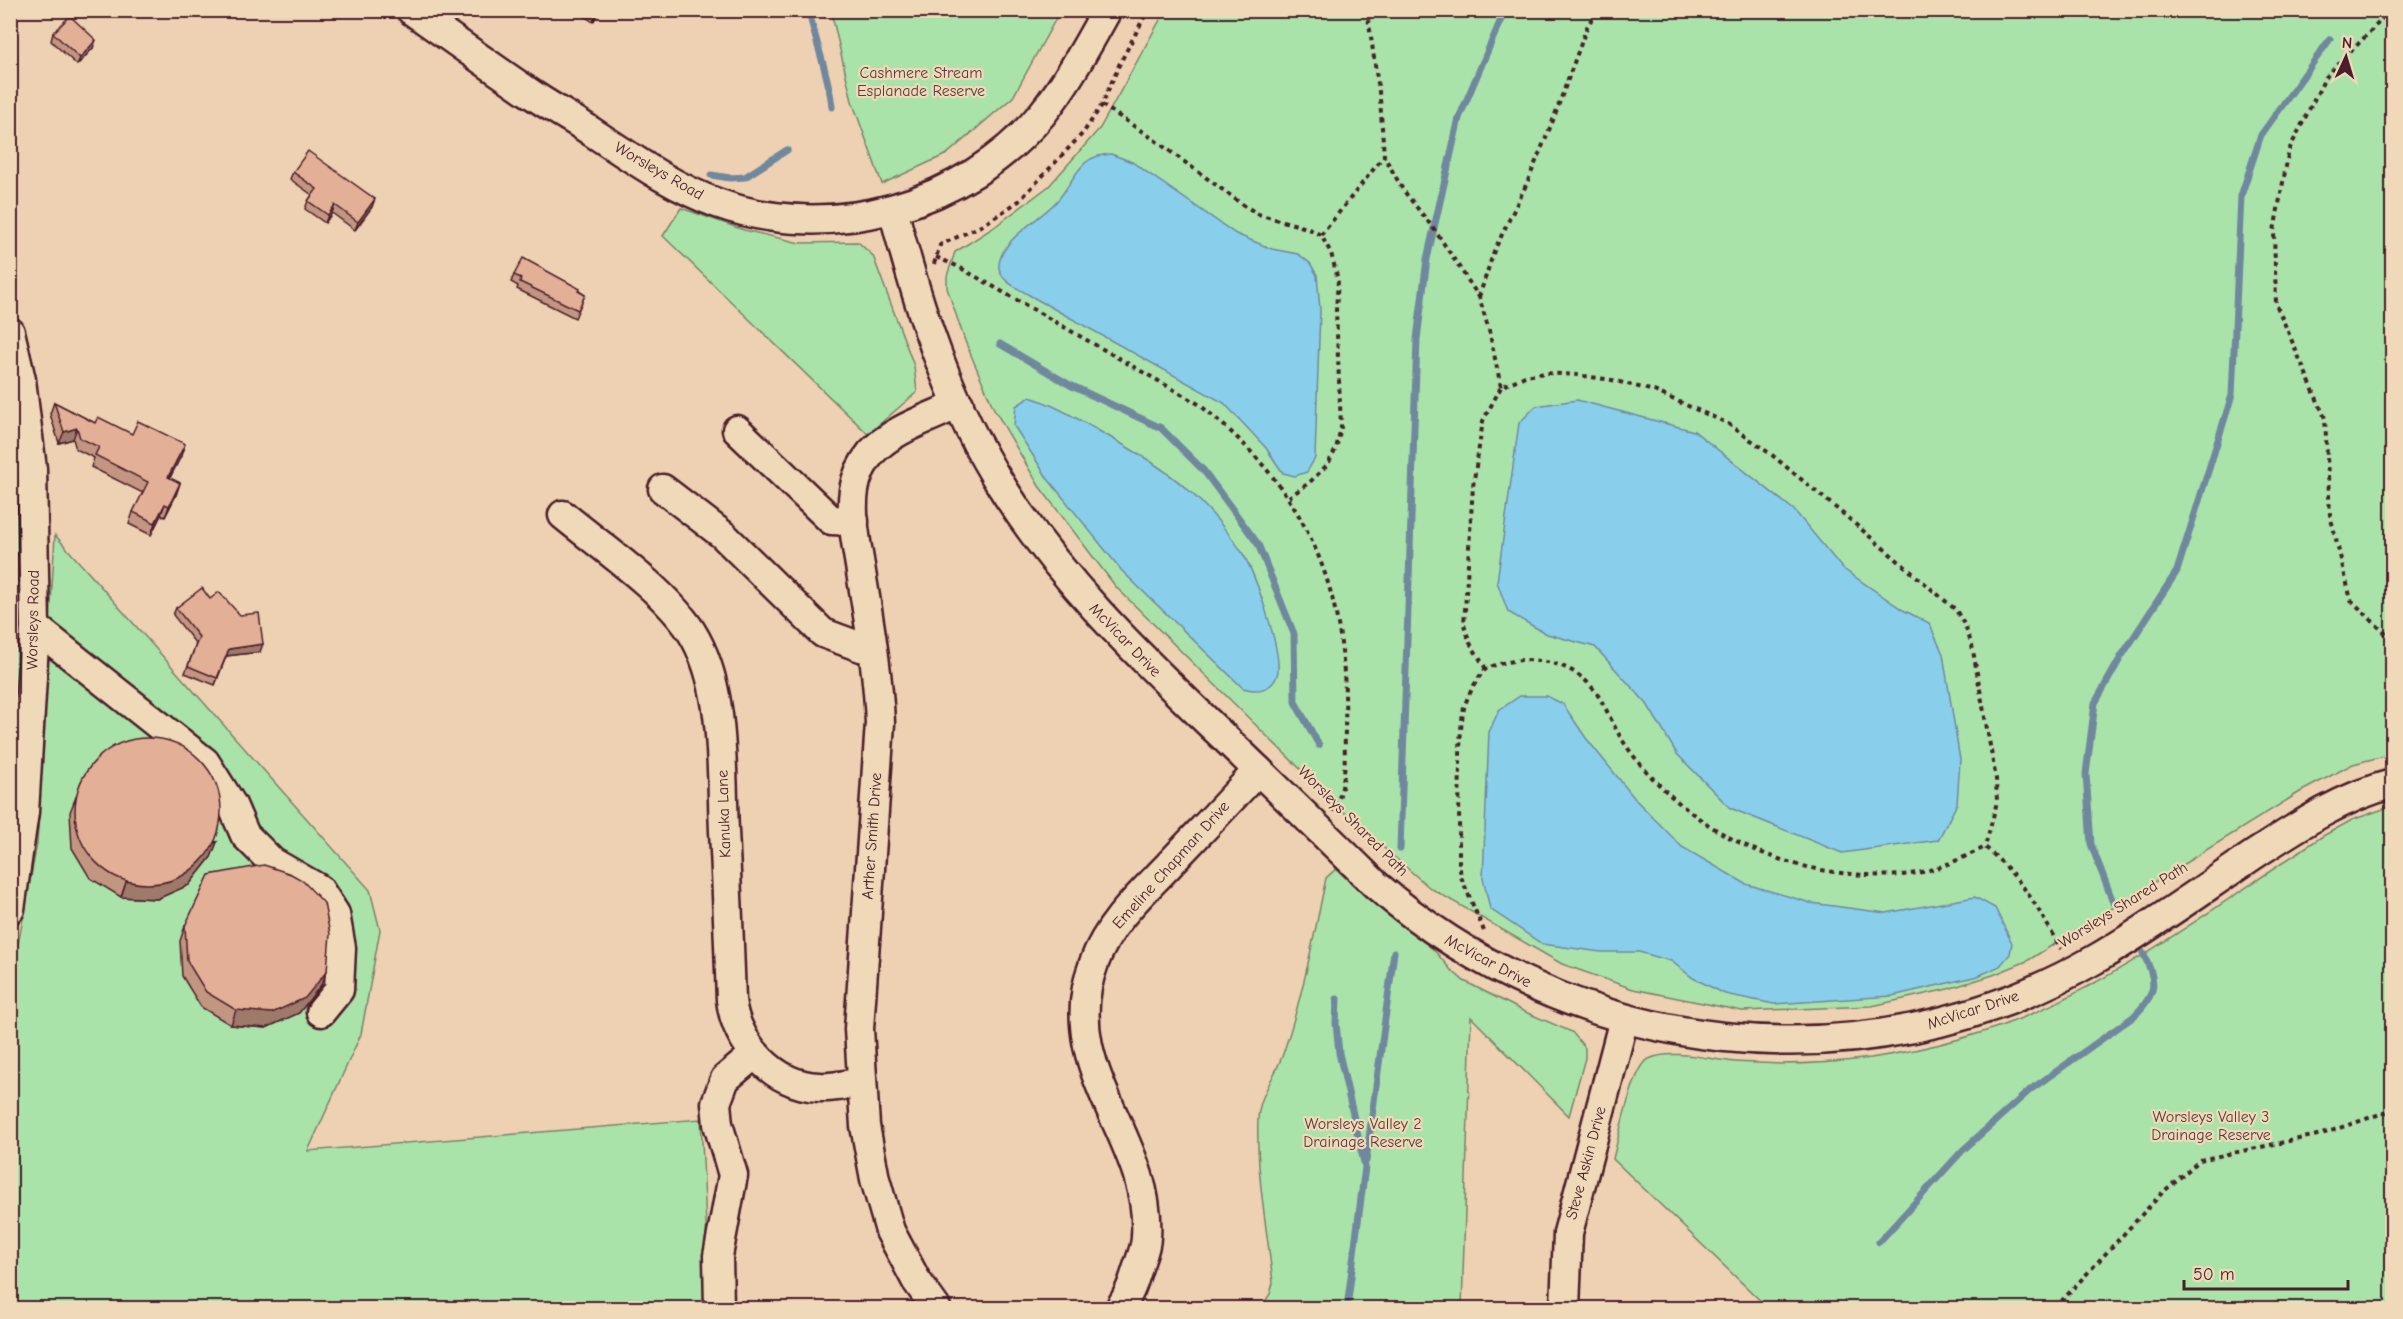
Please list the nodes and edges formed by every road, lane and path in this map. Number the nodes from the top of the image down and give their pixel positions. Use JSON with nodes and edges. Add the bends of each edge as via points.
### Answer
{"nodes":[{"id":1,"x":411,"y":10,"type":"edge"},
{"id":2,"x":1107,"y":10,"type":"edge"},
{"id":3,"x":1148,"y":10,"type":"edge"},
{"id":4,"x":1367,"y":10,"type":"edge"},
{"id":5,"x":1597,"y":10,"type":"edge"},
{"id":6,"x":2391,"y":10,"type":"edge"},
{"id":7,"x":1102,"y":105,"type":"junction"},
{"id":8,"x":1384,"y":156,"type":"junction"},
{"id":9,"x":893,"y":209,"type":"junction"},
{"id":10,"x":1321,"y":235,"type":"junction"},
{"id":11,"x":936,"y":257,"type":"junction"},
{"id":12,"x":932,"y":273,"type":"dead end"},
{"id":13,"x":1479,"y":297,"type":"junction"},
{"id":14,"x":10,"y":332,"type":"edge"},
{"id":15,"x":1501,"y":387,"type":"junction"},
{"id":16,"x":958,"y":404,"type":"junction"},
{"id":17,"x":737,"y":430,"type":"dead end"},
{"id":18,"x":663,"y":489,"type":"dead end"},
{"id":19,"x":1289,"y":497,"type":"junction"},
{"id":20,"x":563,"y":515,"type":"dead end"},
{"id":21,"x":854,"y":521,"type":"junction"},
{"id":22,"x":36,"y":627,"type":"junction"},
{"id":23,"x":2392,"y":639,"type":"edge"},
{"id":24,"x":872,"y":647,"type":"junction"},
{"id":25,"x":1486,"y":669,"type":"junction"},
{"id":26,"x":1258,"y":770,"type":"junction"},
{"id":27,"x":2392,"y":784,"type":"edge"},
{"id":28,"x":1338,"y":800,"type":"dead end"},
{"id":29,"x":1324,"y":807,"type":"dead end"},
{"id":30,"x":1335,"y":820,"type":"dead end"},
{"id":31,"x":1985,"y":847,"type":"junction"},
{"id":32,"x":10,"y":909,"type":"edge"},
{"id":33,"x":1484,"y":926,"type":"dead end"},
{"id":34,"x":2058,"y":943,"type":"dead end"},
{"id":35,"x":321,"y":1012,"type":"dead end"},
{"id":36,"x":1624,"y":1019,"type":"junction"},
{"id":37,"x":754,"y":1053,"type":"junction"},
{"id":38,"x":861,"y":1083,"type":"junction"},
{"id":39,"x":2392,"y":1110,"type":"edge"},
{"id":40,"x":719,"y":1308,"type":"edge"},
{"id":41,"x":936,"y":1308,"type":"edge"},
{"id":42,"x":1120,"y":1308,"type":"edge"},
{"id":43,"x":1564,"y":1308,"type":"edge"},
{"id":44,"x":2055,"y":1308,"type":"edge"}],
"edges":[{"from":1,"to":9,"type":"street","name":"Worsleys Road","via":[[619,149],[676,184],[717,203],[773,217],[815,219]]},
{"from":2,"to":9,"type":"street","name":"Worsleys Road","via":[[1061,88],[1015,142],[957,183]]},
{"from":3,"to":7,"type":"path"},
{"from":4,"to":8,"type":"path"},
{"from":5,"to":13,"type":"path","via":[[1527,183],[1494,251]]},
{"from":6,"to":23,"type":"path","via":[[2325,78],[2289,150],[2274,231],[2276,303],[2325,418],[2330,515],[2351,600]]},
{"from":7,"to":10,"type":"path","via":[[1250,209]]},
{"from":7,"to":11,"type":"path","via":[[1083,133],[1019,201],[983,225],[940,245]]},
{"from":8,"to":10,"type":"path"},
{"from":8,"to":13,"type":"path","via":[[1403,190]]},
{"from":9,"to":16,"type":"street","name":"McVicar Drive","via":[[924,320]]},
{"from":10,"to":19,"type":"path","via":[[1338,280],[1341,427],[1328,464]]},
{"from":11,"to":12,"type":"path"},
{"from":11,"to":19,"type":"path","via":[[1197,403],[1241,441]]},
{"from":13,"to":15,"type":"path"},
{"from":14,"to":22,"type":"street","name":"Worsleys Road","via":[[21,380],[32,469]]},
{"from":15,"to":25,"type":"path","via":[[1483,421],[1473,486],[1464,603],[1464,625]]},
{"from":15,"to":31,"type":"path","via":[[1525,376],[1546,373],[1612,380],[1654,390],[1727,423],[1772,455],[1956,610],[1972,645],[1996,779],[1997,802]]},
{"from":16,"to":21,"type":"street","name":"Arther Smith Drive","via":[[900,432],[873,451],[858,474]]},
{"from":16,"to":26,"type":"street","name":"McVicar Drive","via":[[1003,489],[1065,575],[1100,616]]},
{"from":17,"to":21,"type":"street","via":[[831,520]]},
{"from":18,"to":24,"type":"street","via":[[723,535],[823,633],[861,647]]},
{"from":19,"to":28,"type":"path","via":[[1330,589],[1342,643],[1346,700]]},
{"from":20,"to":37,"type":"street","name":"Kanuka Lane","via":[[678,614],[704,655],[716,706],[722,760],[733,1012],[737,1027]]},
{"from":21,"to":24,"type":"street","name":"Arther Smith Drive"},
{"from":22,"to":32,"type":"street","name":"Worsleys Road","via":[[24,812]]},
{"from":22,"to":35,"type":"street","via":[[205,762],[245,835],[272,862],[319,889],[335,914],[341,948],[339,990]]},
{"from":24,"to":38,"type":"street","name":"Arther Smith Drive","via":[[880,723],[859,1029]]},
{"from":25,"to":31,"type":"path","via":[[1514,661],[1539,660],[1564,666],[1582,678],[1598,695],[1623,741],[1678,804],[1710,827],[1756,851],[1839,874],[1887,876],[1920,873]]},
{"from":25,"to":33,"type":"path","via":[[1464,705],[1459,807],[1461,877]]},
{"from":26,"to":36,"type":"street","name":"McVicar Drive","via":[[1376,885],[1442,936],[1513,977]]},
{"from":26,"to":42,"type":"street","name":"Emeline Chapman Drive","via":[[1122,914],[1093,963],[1086,989],[1083,1014],[1091,1062],[1143,1191],[1146,1238],[1130,1294]]},
{"from":27,"to":36,"type":"street","name":"McVicar Drive","via":[[2352,797],[2308,820],[2113,949],[2073,971],[1955,1018],[1880,1035],[1799,1041],[1708,1036]]},
{"from":29,"to":30,"type":"path","name":"Worsleys Shared Path"},
{"from":31,"to":34,"type":"path","via":[[2024,886]]},
{"from":36,"to":43,"type":"street","name":"Steve Askin Drive","via":[[1568,1233]]},
{"from":37,"to":38,"type":"street","name":"Kanuka Lane","via":[[776,1073],[795,1082],[819,1087]]},
{"from":37,"to":40,"type":"street","via":[[725,1079],[716,1103],[733,1175],[718,1256]]},
{"from":38,"to":41,"type":"street","name":"Arther Smith Drive","via":[[873,1168],[890,1231]]},
{"from":39,"to":44,"type":"path","via":[[2322,1134],[2200,1160],[2162,1193]]}]}
